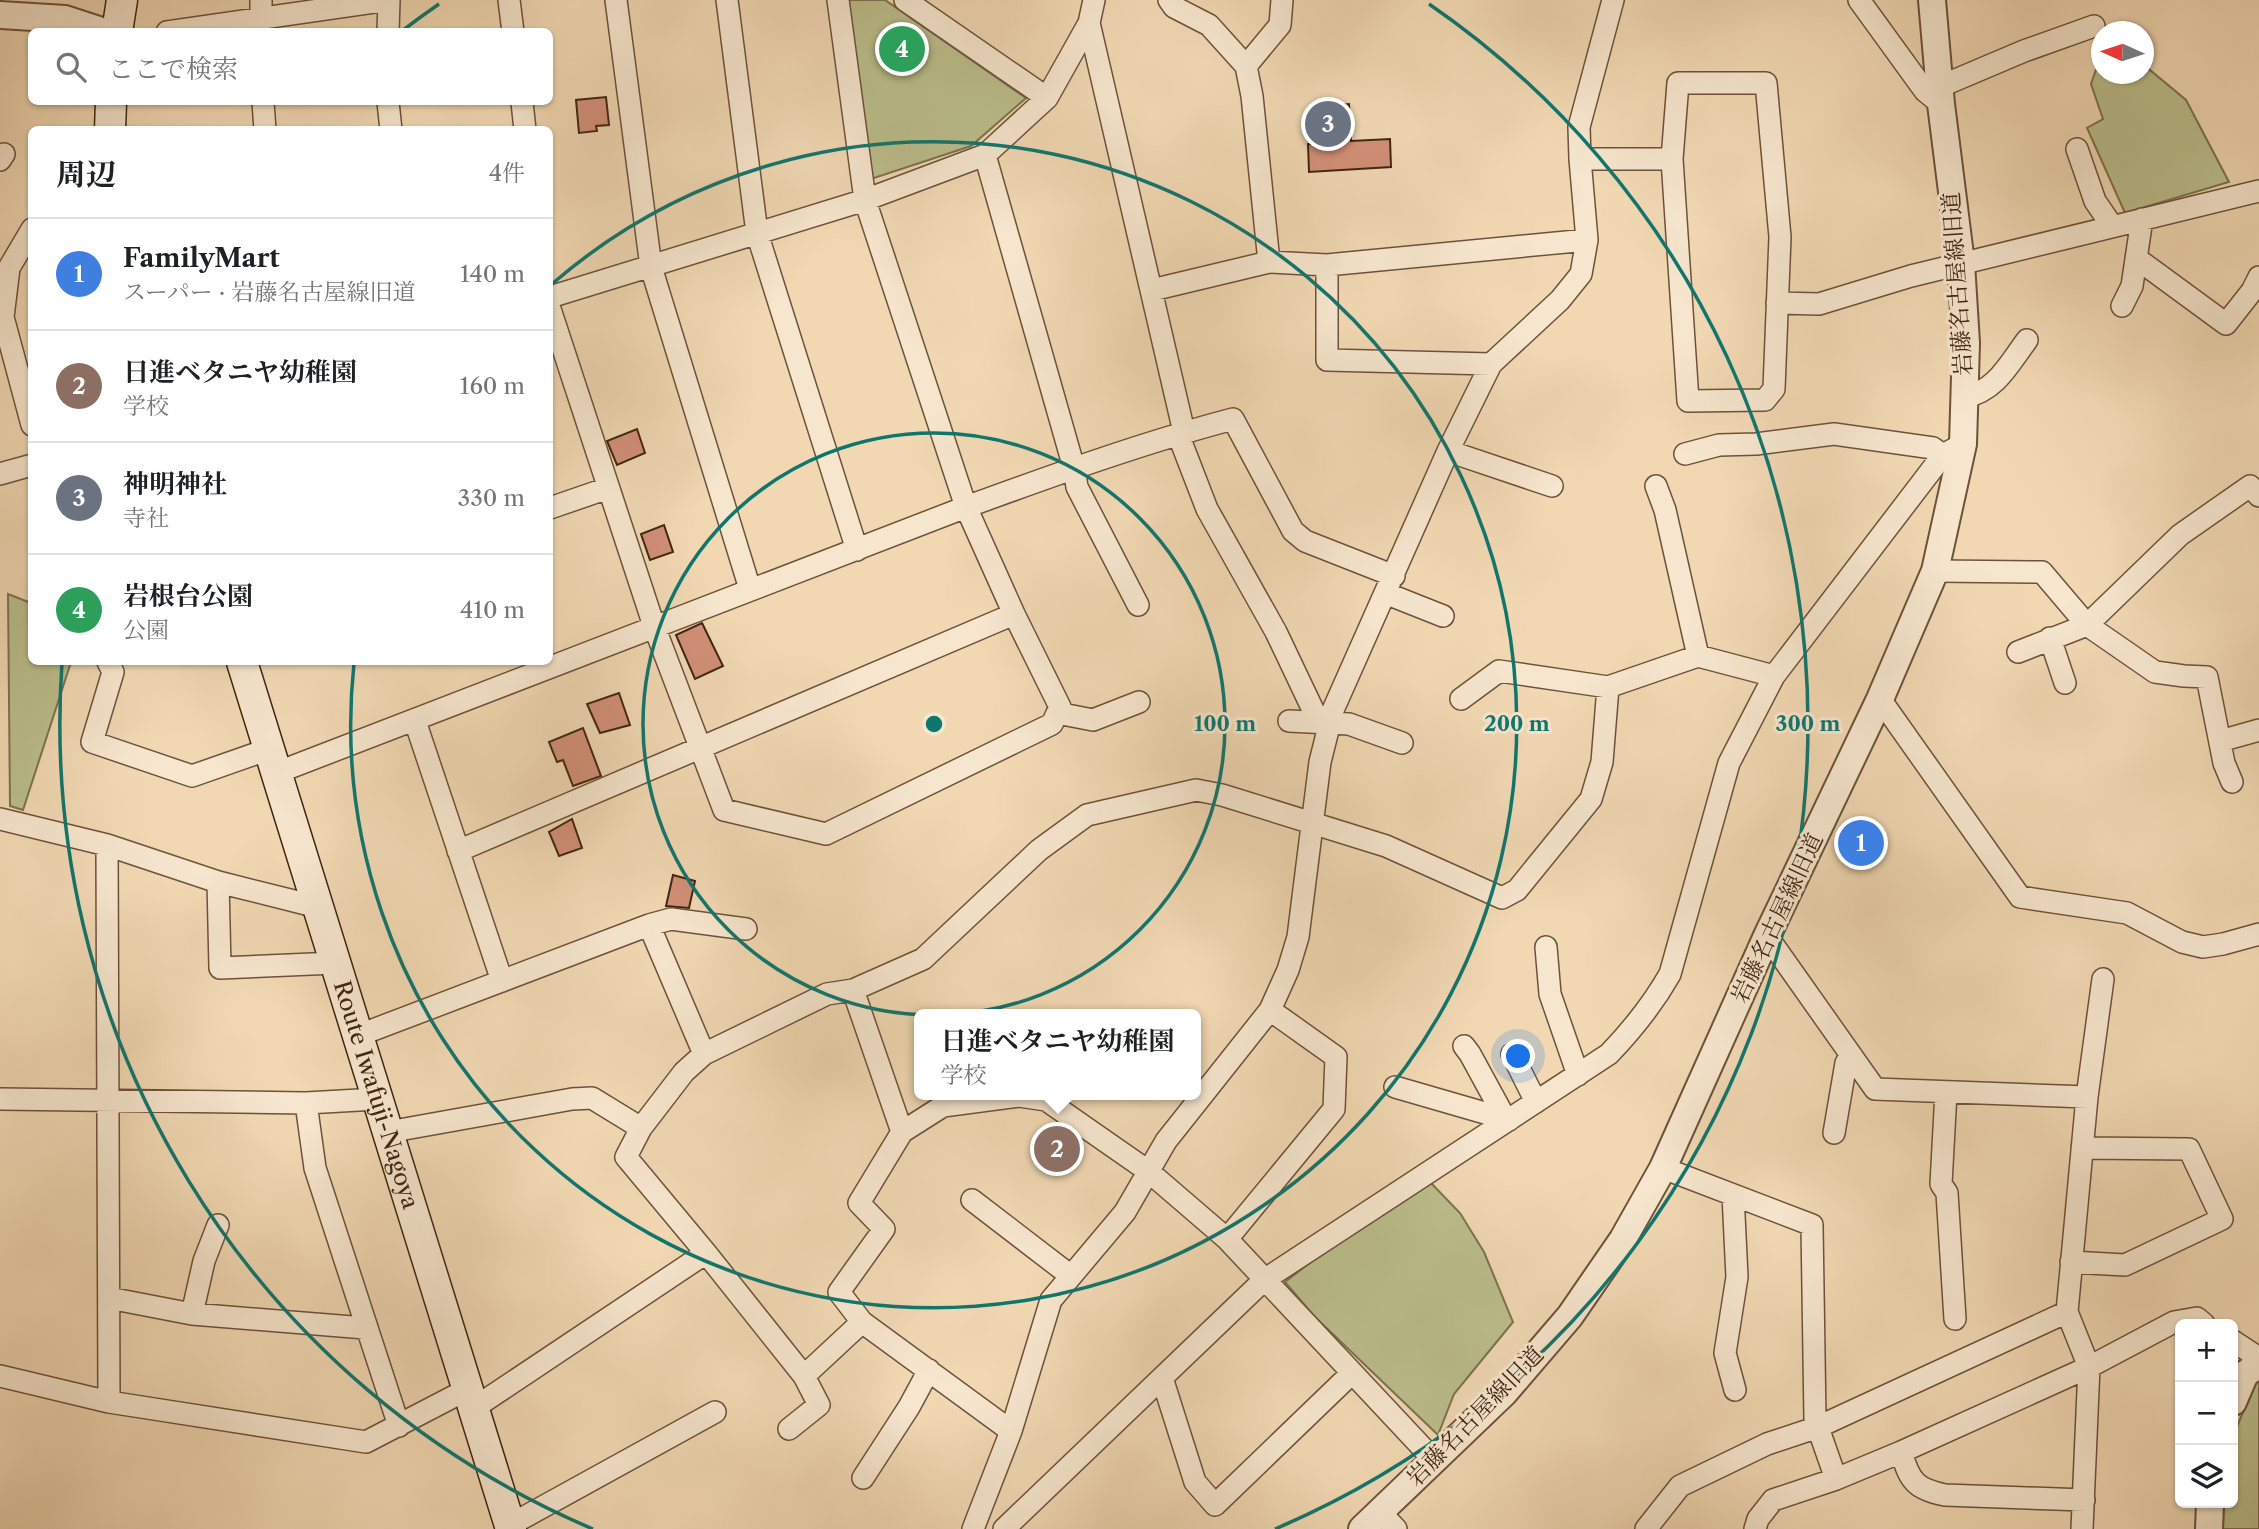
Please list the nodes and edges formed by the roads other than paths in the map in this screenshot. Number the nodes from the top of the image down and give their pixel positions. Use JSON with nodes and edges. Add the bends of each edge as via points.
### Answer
{"nodes":[{"id":1,"x":122,"y":0,"type":"edge"},
{"id":2,"x":388,"y":0,"type":"edge"},
{"id":3,"x":509,"y":0,"type":"edge"},
{"id":4,"x":616,"y":0,"type":"edge"},
{"id":5,"x":727,"y":0,"type":"edge"},
{"id":6,"x":838,"y":0,"type":"edge"},
{"id":7,"x":905,"y":0,"type":"edge"},
{"id":8,"x":1094,"y":0,"type":"edge"},
{"id":9,"x":1169,"y":0,"type":"edge"},
{"id":10,"x":1282,"y":0,"type":"edge"},
{"id":11,"x":1613,"y":0,"type":"edge"},
{"id":12,"x":1859,"y":0,"type":"edge"},
{"id":13,"x":1932,"y":0,"type":"edge"},
{"id":14,"x":0,"y":16,"type":"edge"},
{"id":15,"x":261,"y":16,"type":"edge"},
{"id":16,"x":1089,"y":23,"type":"junction"},
{"id":17,"x":2091,"y":27,"type":"edge"},
{"id":18,"x":93,"y":28,"type":"edge"},
{"id":19,"x":118,"y":28,"type":"edge"},
{"id":20,"x":190,"y":28,"type":"edge"},
{"id":21,"x":388,"y":28,"type":"edge"},
{"id":22,"x":512,"y":28,"type":"edge"},
{"id":23,"x":1246,"y":66,"type":"junction"},
{"id":24,"x":1940,"y":95,"type":"junction"},
{"id":25,"x":1047,"y":98,"type":"junction"},
{"id":26,"x":111,"y":105,"type":"edge"},
{"id":27,"x":263,"y":105,"type":"edge"},
{"id":28,"x":388,"y":105,"type":"edge"},
{"id":29,"x":522,"y":105,"type":"edge"},
{"id":30,"x":110,"y":126,"type":"edge"},
{"id":31,"x":265,"y":126,"type":"edge"},
{"id":32,"x":391,"y":126,"type":"edge"},
{"id":33,"x":525,"y":126,"type":"edge"},
{"id":34,"x":2077,"y":149,"type":"dead end"},
{"id":35,"x":0,"y":154,"type":"edge"},
{"id":36,"x":985,"y":155,"type":"junction"},
{"id":37,"x":0,"y":159,"type":"edge"},
{"id":38,"x":1580,"y":159,"type":"junction"},
{"id":39,"x":1672,"y":159,"type":"junction"},
{"id":40,"x":2259,"y":191,"type":"edge"},
{"id":41,"x":865,"y":200,"type":"junction"},
{"id":42,"x":2142,"y":219,"type":"junction"},
{"id":43,"x":2112,"y":226,"type":"junction"},
{"id":44,"x":757,"y":233,"type":"junction"},
{"id":45,"x":28,"y":236,"type":"edge"},
{"id":46,"x":1587,"y":240,"type":"junction"},
{"id":47,"x":2136,"y":258,"type":"junction"},
{"id":48,"x":1269,"y":262,"type":"junction"},
{"id":49,"x":1961,"y":263,"type":"junction"},
{"id":50,"x":1327,"y":265,"type":"junction"},
{"id":51,"x":651,"y":267,"type":"junction"},
{"id":52,"x":2259,"y":277,"type":"edge"},
{"id":53,"x":1152,"y":290,"type":"junction"},
{"id":54,"x":553,"y":297,"type":"edge"},
{"id":55,"x":1777,"y":303,"type":"junction"},
{"id":56,"x":2122,"y":306,"type":"dead end"},
{"id":57,"x":553,"y":318,"type":"edge"},
{"id":58,"x":2027,"y":340,"type":"dead end"},
{"id":59,"x":1491,"y":364,"type":"junction"},
{"id":60,"x":1965,"y":397,"type":"junction"},
{"id":61,"x":28,"y":410,"type":"edge"},
{"id":62,"x":1181,"y":433,"type":"junction"},
{"id":63,"x":1953,"y":449,"type":"junction"},
{"id":64,"x":1448,"y":451,"type":"junction"},
{"id":65,"x":1685,"y":454,"type":"dead end"},
{"id":66,"x":28,"y":466,"type":"edge"},
{"id":67,"x":1074,"y":468,"type":"junction"},
{"id":68,"x":0,"y":474,"type":"edge"},
{"id":69,"x":1552,"y":486,"type":"dead end"},
{"id":70,"x":1656,"y":486,"type":"dead end"},
{"id":71,"x":608,"y":488,"type":"junction"},
{"id":72,"x":2259,"y":496,"type":"edge"},
{"id":73,"x":966,"y":507,"type":"junction"},
{"id":74,"x":553,"y":508,"type":"edge"},
{"id":75,"x":857,"y":550,"type":"junction"},
{"id":76,"x":1935,"y":571,"type":"junction"},
{"id":77,"x":1389,"y":584,"type":"junction"},
{"id":78,"x":750,"y":589,"type":"junction"},
{"id":79,"x":1138,"y":605,"type":"dead end"},
{"id":80,"x":1014,"y":614,"type":"junction"},
{"id":81,"x":1443,"y":616,"type":"dead end"},
{"id":82,"x":2087,"y":625,"type":"junction"},
{"id":83,"x":654,"y":626,"type":"junction"},
{"id":84,"x":2050,"y":638,"type":"junction"},
{"id":85,"x":2018,"y":652,"type":"dead end"},
{"id":86,"x":1698,"y":656,"type":"junction"},
{"id":87,"x":553,"y":662,"type":"edge"},
{"id":88,"x":110,"y":665,"type":"edge"},
{"id":89,"x":243,"y":665,"type":"edge"},
{"id":90,"x":538,"y":667,"type":"edge"},
{"id":91,"x":1774,"y":676,"type":"junction"},
{"id":92,"x":2066,"y":683,"type":"dead end"},
{"id":93,"x":1608,"y":687,"type":"junction"},
{"id":94,"x":1461,"y":699,"type":"dead end"},
{"id":95,"x":1880,"y":699,"type":"junction"},
{"id":96,"x":1139,"y":702,"type":"dead end"},
{"id":97,"x":1057,"y":713,"type":"junction"},
{"id":98,"x":1328,"y":714,"type":"junction"},
{"id":99,"x":1289,"y":720,"type":"dead end"},
{"id":100,"x":415,"y":721,"type":"junction"},
{"id":101,"x":2259,"y":730,"type":"edge"},
{"id":102,"x":1410,"y":741,"type":"dead end"},
{"id":103,"x":2220,"y":741,"type":"junction"},
{"id":104,"x":701,"y":748,"type":"junction"},
{"id":105,"x":273,"y":761,"type":"junction"},
{"id":106,"x":2232,"y":782,"type":"dead end"},
{"id":107,"x":0,"y":819,"type":"edge"},
{"id":108,"x":1311,"y":823,"type":"junction"},
{"id":109,"x":107,"y":845,"type":"junction"},
{"id":110,"x":458,"y":851,"type":"junction"},
{"id":111,"x":218,"y":882,"type":"junction"},
{"id":112,"x":318,"y":907,"type":"junction"},
{"id":113,"x":649,"y":925,"type":"junction"},
{"id":114,"x":746,"y":929,"type":"dead end"},
{"id":115,"x":2259,"y":934,"type":"edge"},
{"id":116,"x":1767,"y":936,"type":"junction"},
{"id":117,"x":1546,"y":947,"type":"dead end"},
{"id":118,"x":335,"y":963,"type":"junction"},
{"id":119,"x":2103,"y":979,"type":"dead end"},
{"id":120,"x":502,"y":981,"type":"junction"},
{"id":121,"x":853,"y":990,"type":"junction"},
{"id":122,"x":1270,"y":1010,"type":"junction"},
{"id":123,"x":358,"y":1036,"type":"junction"},
{"id":124,"x":1464,"y":1046,"type":"dead end"},
{"id":125,"x":705,"y":1054,"type":"junction"},
{"id":126,"x":1512,"y":1054,"type":"dead end"},
{"id":127,"x":1851,"y":1055,"type":"junction"},
{"id":128,"x":1578,"y":1075,"type":"junction"},
{"id":129,"x":1395,"y":1087,"type":"dead end"},
{"id":130,"x":1946,"y":1092,"type":"junction"},
{"id":131,"x":1201,"y":1097,"type":"edge"},
{"id":132,"x":2087,"y":1097,"type":"junction"},
{"id":133,"x":0,"y":1099,"type":"edge"},
{"id":134,"x":108,"y":1099,"type":"junction"},
{"id":135,"x":377,"y":1099,"type":"junction"},
{"id":136,"x":963,"y":1100,"type":"edge"},
{"id":137,"x":1046,"y":1100,"type":"edge"},
{"id":138,"x":1199,"y":1100,"type":"edge"},
{"id":139,"x":1536,"y":1102,"type":"junction"},
{"id":140,"x":306,"y":1103,"type":"junction"},
{"id":141,"x":1505,"y":1119,"type":"junction"},
{"id":142,"x":641,"y":1128,"type":"junction"},
{"id":143,"x":388,"y":1132,"type":"junction"},
{"id":144,"x":902,"y":1132,"type":"junction"},
{"id":145,"x":1834,"y":1133,"type":"dead end"},
{"id":146,"x":2082,"y":1148,"type":"junction"},
{"id":147,"x":1663,"y":1168,"type":"junction"},
{"id":148,"x":1148,"y":1171,"type":"junction"},
{"id":149,"x":1733,"y":1195,"type":"junction"},
{"id":150,"x":972,"y":1200,"type":"dead end"},
{"id":151,"x":218,"y":1225,"type":"dead end"},
{"id":152,"x":1227,"y":1239,"type":"junction"},
{"id":153,"x":706,"y":1253,"type":"junction"},
{"id":154,"x":2071,"y":1262,"type":"junction"},
{"id":155,"x":1071,"y":1276,"type":"junction"},
{"id":156,"x":1264,"y":1280,"type":"junction"},
{"id":157,"x":110,"y":1297,"type":"junction"},
{"id":158,"x":2067,"y":1312,"type":"junction"},
{"id":159,"x":192,"y":1314,"type":"junction"},
{"id":160,"x":1955,"y":1319,"type":"dead end"},
{"id":161,"x":862,"y":1322,"type":"junction"},
{"id":162,"x":2175,"y":1322,"type":"edge"},
{"id":163,"x":365,"y":1328,"type":"junction"},
{"id":164,"x":2238,"y":1344,"type":"edge"},
{"id":165,"x":2259,"y":1358,"type":"edge"},
{"id":166,"x":2259,"y":1364,"type":"edge"},
{"id":167,"x":2089,"y":1367,"type":"junction"},
{"id":168,"x":929,"y":1370,"type":"junction"},
{"id":169,"x":1352,"y":1373,"type":"junction"},
{"id":170,"x":0,"y":1376,"type":"edge"},
{"id":171,"x":803,"y":1376,"type":"junction"},
{"id":172,"x":1162,"y":1378,"type":"junction"},
{"id":173,"x":1735,"y":1390,"type":"dead end"},
{"id":174,"x":2238,"y":1390,"type":"edge"},
{"id":175,"x":471,"y":1399,"type":"junction"},
{"id":176,"x":108,"y":1402,"type":"junction"},
{"id":177,"x":715,"y":1412,"type":"dead end"},
{"id":178,"x":398,"y":1426,"type":"junction"},
{"id":179,"x":1818,"y":1427,"type":"junction"},
{"id":180,"x":789,"y":1429,"type":"dead end"},
{"id":181,"x":1011,"y":1431,"type":"junction"},
{"id":182,"x":1900,"y":1452,"type":"junction"},
{"id":183,"x":1434,"y":1460,"type":"junction"},
{"id":184,"x":863,"y":1478,"type":"dead end"},
{"id":185,"x":1836,"y":1479,"type":"junction"},
{"id":186,"x":2084,"y":1500,"type":"junction"},
{"id":187,"x":2210,"y":1508,"type":"edge"},
{"id":188,"x":1379,"y":1523,"type":"edge"},
{"id":189,"x":510,"y":1527,"type":"edge"},
{"id":190,"x":974,"y":1529,"type":"edge"},
{"id":191,"x":1004,"y":1529,"type":"edge"},
{"id":192,"x":1646,"y":1529,"type":"edge"},
{"id":193,"x":1755,"y":1529,"type":"edge"},
{"id":194,"x":2082,"y":1529,"type":"edge"},
{"id":195,"x":2209,"y":1529,"type":"edge"}],
"edges":[{"from":1,"to":19,"type":"main road"},
{"from":2,"to":15,"type":"street"},
{"from":2,"to":21,"type":"street"},
{"from":3,"to":22,"type":"street"},
{"from":4,"to":51,"type":"street"},
{"from":5,"to":44,"type":"street"},
{"from":6,"to":41,"type":"street"},
{"from":7,"to":25,"type":"street"},
{"from":8,"to":16,"type":"street"},
{"from":9,"to":23,"type":"street","via":[[1209,25]]},
{"from":10,"to":23,"type":"street","via":[[1280,25]]},
{"from":11,"to":38,"type":"street","via":[[1579,127]]},
{"from":12,"to":24,"type":"street","via":[[1925,91]]},
{"from":13,"to":24,"type":"street","name":"岩藤名古屋線旧道"},
{"from":14,"to":18,"type":"street","via":[[65,19]]},
{"from":15,"to":20,"type":"street"},
{"from":16,"to":25,"type":"street"},
{"from":16,"to":53,"type":"street"},
{"from":17,"to":24,"type":"street","via":[[2024,51]]},
{"from":23,"to":48,"type":"street"},
{"from":24,"to":49,"type":"street","name":"岩藤名古屋線旧道"},
{"from":25,"to":36,"type":"street"},
{"from":26,"to":30,"type":"main road"},
{"from":27,"to":31,"type":"street"},
{"from":28,"to":32,"type":"street"},
{"from":29,"to":33,"type":"street"},
{"from":34,"to":43,"type":"street","via":[[2095,201]]},
{"from":35,"to":37,"type":"street","via":[[4,154]]},
{"from":36,"to":41,"type":"street"},
{"from":36,"to":67,"type":"street"},
{"from":38,"to":39,"type":"street"},
{"from":38,"to":46,"type":"street"},
{"from":39,"to":55,"type":"street","via":[[1678,83],[1766,83],[1780,237]]},
{"from":39,"to":55,"type":"street","via":[[1688,401],[1765,400],[1774,389]]},
{"from":40,"to":42,"type":"street"},
{"from":41,"to":44,"type":"street"},
{"from":41,"to":73,"type":"street"},
{"from":42,"to":43,"type":"street"},
{"from":42,"to":47,"type":"street"},
{"from":43,"to":49,"type":"street"},
{"from":44,"to":51,"type":"street"},
{"from":44,"to":75,"type":"street"},
{"from":45,"to":61,"type":"street","via":[[9,268],[3,317]]},
{"from":46,"to":50,"type":"street"},
{"from":46,"to":59,"type":"street","via":[[1581,274],[1560,300]]},
{"from":47,"to":52,"type":"street","via":[[2226,324]]},
{"from":47,"to":56,"type":"street","via":[[2132,286]]},
{"from":48,"to":50,"type":"street"},
{"from":48,"to":53,"type":"street"},
{"from":49,"to":55,"type":"street","via":[[1819,304]]},
{"from":49,"to":60,"type":"street","name":"岩藤名古屋線旧道"},
{"from":50,"to":59,"type":"street","via":[[1327,360]]},
{"from":51,"to":54,"type":"street"},
{"from":51,"to":78,"type":"street"},
{"from":53,"to":62,"type":"street"},
{"from":57,"to":71,"type":"street"},
{"from":58,"to":60,"type":"street","via":[[1994,384]]},
{"from":59,"to":64,"type":"street"},
{"from":60,"to":63,"type":"street","name":"岩藤名古屋線旧道"},
{"from":62,"to":67,"type":"street"},
{"from":62,"to":77,"type":"street","via":[[1233,419],[1293,531]]},
{"from":62,"to":98,"type":"street","via":[[1206,509],[1276,632],[1314,712]]},
{"from":63,"to":65,"type":"street","via":[[1835,434],[1719,444]]},
{"from":63,"to":76,"type":"street","name":"岩藤名古屋線旧道"},
{"from":63,"to":91,"type":"street"},
{"from":64,"to":69,"type":"street"},
{"from":64,"to":77,"type":"street"},
{"from":66,"to":68,"type":"street"},
{"from":67,"to":73,"type":"street"},
{"from":67,"to":79,"type":"street","via":[[1077,487]]},
{"from":70,"to":86,"type":"street"},
{"from":71,"to":74,"type":"street"},
{"from":71,"to":83,"type":"street"},
{"from":72,"to":82,"type":"street","via":[[2250,486],[2180,535]]},
{"from":73,"to":75,"type":"street"},
{"from":73,"to":80,"type":"street"},
{"from":75,"to":78,"type":"street"},
{"from":76,"to":82,"type":"street","via":[[2042,572]]},
{"from":76,"to":95,"type":"street","name":"岩藤名古屋線旧道"},
{"from":77,"to":81,"type":"street"},
{"from":77,"to":98,"type":"street"},
{"from":78,"to":83,"type":"street"},
{"from":80,"to":97,"type":"street","via":[[1060,707]]},
{"from":80,"to":104,"type":"street"},
{"from":82,"to":84,"type":"street"},
{"from":82,"to":103,"type":"street","via":[[2155,672],[2207,677]]},
{"from":83,"to":87,"type":"street"},
{"from":83,"to":104,"type":"street"},
{"from":84,"to":85,"type":"street"},
{"from":84,"to":92,"type":"street"},
{"from":86,"to":91,"type":"street"},
{"from":86,"to":93,"type":"street"},
{"from":88,"to":105,"type":"street","via":[[113,672],[92,742],[192,776]]},
{"from":89,"to":105,"type":"main road","name":"Route Iwafuji-Nagoya"},
{"from":90,"to":100,"type":"street"},
{"from":91,"to":128,"type":"street","via":[[1729,763],[1670,974],[1634,1029]]},
{"from":93,"to":94,"type":"street","via":[[1499,671]]},
{"from":93,"to":108,"type":"street","via":[[1602,762],[1591,799],[1517,890],[1502,898],[1386,846]]},
{"from":95,"to":115,"type":"street","via":[[2020,897],[2127,913],[2182,942],[2203,947]]},
{"from":95,"to":116,"type":"street","name":"岩藤名古屋線旧道"},
{"from":96,"to":97,"type":"street","via":[[1093,720]]},
{"from":97,"to":104,"type":"street","via":[[1052,724],[826,834],[724,810]]},
{"from":98,"to":99,"type":"street"},
{"from":98,"to":102,"type":"street","via":[[1352,711]]},
{"from":98,"to":108,"type":"street"},
{"from":100,"to":105,"type":"street"},
{"from":100,"to":110,"type":"street"},
{"from":101,"to":103,"type":"street"},
{"from":103,"to":106,"type":"street"},
{"from":104,"to":110,"type":"street"},
{"from":105,"to":112,"type":"main road","name":"Route Iwafuji-Nagoya"},
{"from":107,"to":109,"type":"street"},
{"from":108,"to":121,"type":"street","via":[[1196,790],[1087,816],[1040,850],[923,959]]},
{"from":108,"to":122,"type":"street","via":[[1298,937]]},
{"from":109,"to":111,"type":"street"},
{"from":109,"to":134,"type":"street"},
{"from":110,"to":120,"type":"street"},
{"from":111,"to":112,"type":"street"},
{"from":111,"to":118,"type":"street","via":[[220,968]]},
{"from":112,"to":118,"type":"main road","name":"Route Iwafuji-Nagoya"},
{"from":113,"to":114,"type":"street","via":[[671,919]]},
{"from":113,"to":120,"type":"street"},
{"from":113,"to":125,"type":"street"},
{"from":116,"to":127,"type":"street"},
{"from":116,"to":147,"type":"street","name":"岩藤名古屋線旧道"},
{"from":117,"to":128,"type":"street","via":[[1550,994]]},
{"from":118,"to":123,"type":"main road","name":"Route Iwafuji-Nagoya"},
{"from":119,"to":132,"type":"street"},
{"from":120,"to":123,"type":"street"},
{"from":121,"to":125,"type":"street","via":[[827,994]]},
{"from":121,"to":144,"type":"street"},
{"from":122,"to":131,"type":"street"},
{"from":122,"to":152,"type":"street","via":[[1336,1057],[1334,1109]]},
{"from":123,"to":135,"type":"main road","name":"Route Iwafuji-Nagoya"},
{"from":124,"to":141,"type":"street"},
{"from":125,"to":142,"type":"street","via":[[684,1072]]},
{"from":126,"to":139,"type":"street"},
{"from":127,"to":130,"type":"street","via":[[1875,1089]]},
{"from":127,"to":145,"type":"street"},
{"from":128,"to":139,"type":"street"},
{"from":129,"to":141,"type":"street"},
{"from":130,"to":132,"type":"street"},
{"from":130,"to":160,"type":"street","via":[[1941,1184],[1947,1193]]},
{"from":132,"to":146,"type":"street"},
{"from":133,"to":134,"type":"street"},
{"from":134,"to":140,"type":"street"},
{"from":134,"to":157,"type":"street"},
{"from":135,"to":140,"type":"street"},
{"from":135,"to":143,"type":"main road","name":"Route Iwafuji-Nagoya"},
{"from":136,"to":144,"type":"street"},
{"from":137,"to":148,"type":"street"},
{"from":138,"to":148,"type":"street"},
{"from":139,"to":141,"type":"street"},
{"from":140,"to":163,"type":"street","via":[[315,1168]]},
{"from":141,"to":156,"type":"street"},
{"from":142,"to":143,"type":"street","via":[[593,1098]]},
{"from":142,"to":153,"type":"street","via":[[626,1157]]},
{"from":143,"to":175,"type":"main road","name":"Route Iwafuji-Nagoya"},
{"from":144,"to":161,"type":"street","via":[[859,1203],[884,1229],[839,1292]]},
{"from":146,"to":154,"type":"street"},
{"from":146,"to":154,"type":"street","via":[[2189,1149],[2221,1219],[2125,1265]]},
{"from":147,"to":149,"type":"street"},
{"from":147,"to":183,"type":"street","name":"岩藤名古屋線旧道","via":[[1623,1239],[1570,1316],[1504,1394]]},
{"from":148,"to":152,"type":"street"},
{"from":148,"to":155,"type":"street","via":[[1125,1213]]},
{"from":149,"to":173,"type":"street","via":[[1737,1277],[1725,1353]]},
{"from":149,"to":179,"type":"street","via":[[1812,1225]]},
{"from":150,"to":155,"type":"street"},
{"from":151,"to":159,"type":"street"},
{"from":152,"to":156,"type":"street"},
{"from":153,"to":171,"type":"street"},
{"from":153,"to":175,"type":"street"},
{"from":154,"to":158,"type":"street"},
{"from":155,"to":181,"type":"street","via":[[1051,1300]]},
{"from":156,"to":169,"type":"street"},
{"from":156,"to":172,"type":"street"},
{"from":157,"to":159,"type":"street"},
{"from":157,"to":176,"type":"street"},
{"from":158,"to":167,"type":"street"},
{"from":158,"to":179,"type":"street"},
{"from":159,"to":163,"type":"street"},
{"from":161,"to":168,"type":"street"},
{"from":161,"to":171,"type":"street"},
{"from":162,"to":167,"type":"street"},
{"from":163,"to":178,"type":"street"},
{"from":164,"to":165,"type":"street"},
{"from":166,"to":174,"type":"street","via":[[2245,1374]]},
{"from":167,"to":182,"type":"street"},
{"from":167,"to":186,"type":"street"},
{"from":168,"to":181,"type":"street"},
{"from":168,"to":184,"type":"street"},
{"from":169,"to":172,"type":"street","via":[[1215,1505],[1195,1482]]},
{"from":169,"to":183,"type":"street"},
{"from":170,"to":176,"type":"street"},
{"from":171,"to":180,"type":"street","via":[[819,1405]]},
{"from":172,"to":191,"type":"street"},
{"from":175,"to":178,"type":"street"},
{"from":175,"to":189,"type":"main road","name":"Route Iwafuji-Nagoya"},
{"from":176,"to":178,"type":"street","via":[[366,1442]]},
{"from":177,"to":189,"type":"street"},
{"from":179,"to":185,"type":"street"},
{"from":179,"to":192,"type":"street","via":[[1767,1444],[1680,1486]]},
{"from":181,"to":190,"type":"street"},
{"from":182,"to":185,"type":"street"},
{"from":182,"to":186,"type":"street","via":[[1908,1475],[1924,1491]]},
{"from":183,"to":188,"type":"street","name":"岩藤名古屋線旧道"},
{"from":185,"to":193,"type":"street","via":[[1773,1500]]},
{"from":186,"to":194,"type":"street"},
{"from":187,"to":195,"type":"street"}]}
